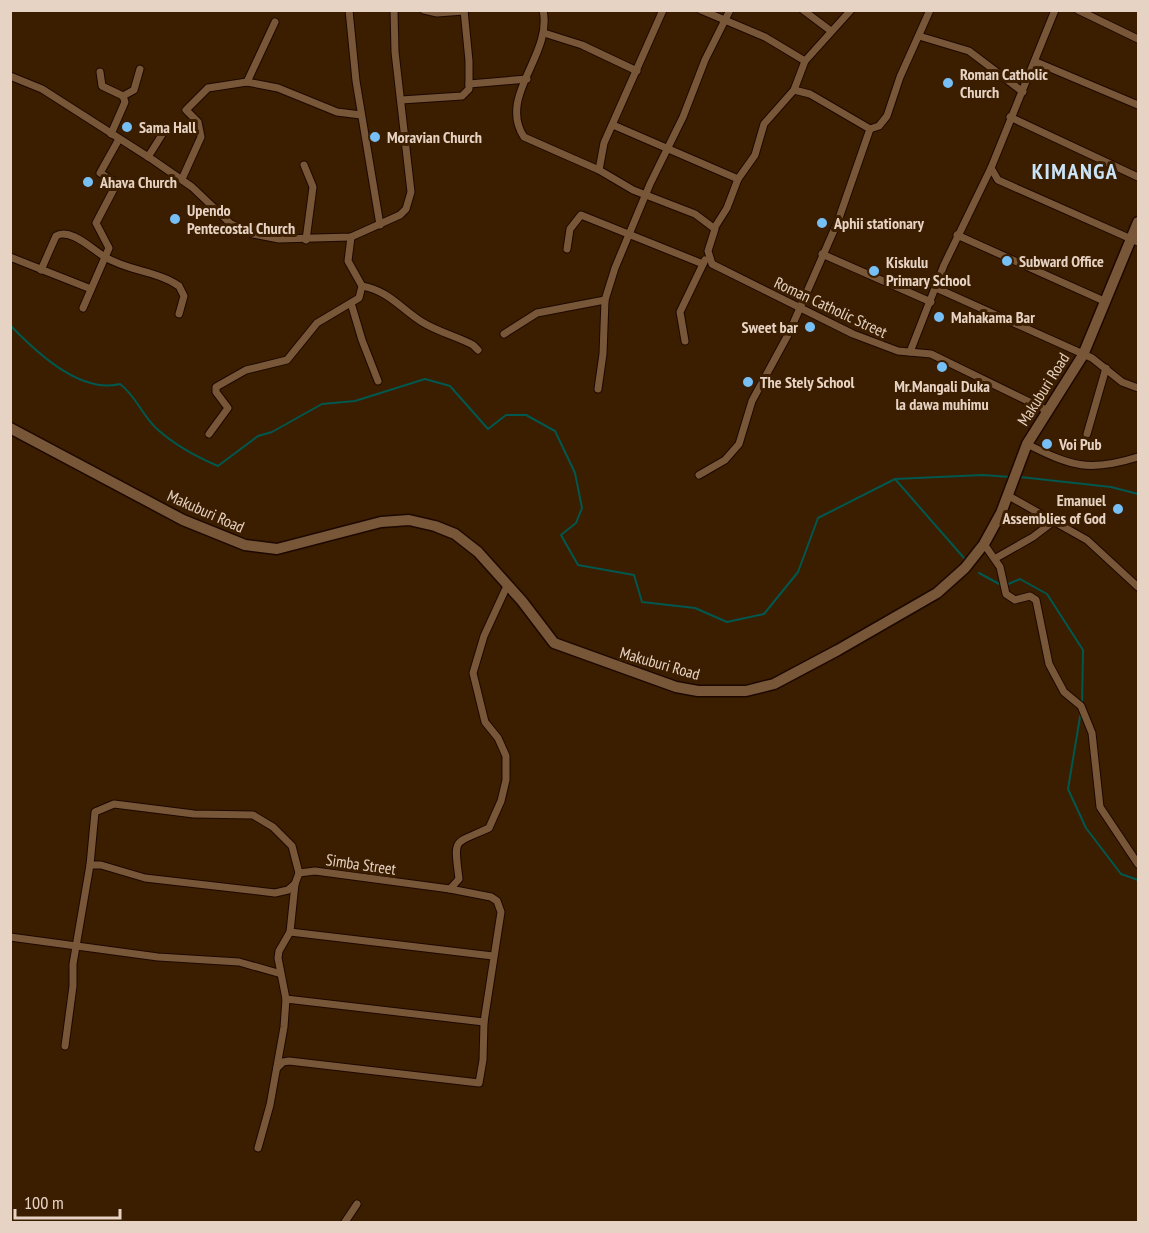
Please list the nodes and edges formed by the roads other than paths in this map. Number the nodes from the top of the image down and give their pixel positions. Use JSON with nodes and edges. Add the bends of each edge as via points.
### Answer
{"nodes":[{"id":1,"x":349,"y":10,"type":"edge"},
{"id":2,"x":394,"y":10,"type":"edge"},
{"id":3,"x":424,"y":10,"type":"edge"},
{"id":4,"x":543,"y":10,"type":"edge"},
{"id":5,"x":663,"y":10,"type":"edge"},
{"id":6,"x":701,"y":10,"type":"edge"},
{"id":7,"x":730,"y":10,"type":"edge"},
{"id":8,"x":803,"y":10,"type":"edge"},
{"id":9,"x":850,"y":10,"type":"edge"},
{"id":10,"x":1055,"y":10,"type":"edge"},
{"id":11,"x":1078,"y":10,"type":"edge"},
{"id":12,"x":464,"y":11,"type":"edge"},
{"id":13,"x":927,"y":11,"type":"edge"},
{"id":14,"x":725,"y":21,"type":"junction"},
{"id":15,"x":275,"y":22,"type":"dead end"},
{"id":16,"x":831,"y":31,"type":"junction"},
{"id":17,"x":544,"y":33,"type":"junction"},
{"id":18,"x":919,"y":36,"type":"junction"},
{"id":19,"x":1138,"y":39,"type":"edge"},
{"id":20,"x":806,"y":61,"type":"junction"},
{"id":21,"x":1035,"y":62,"type":"junction"},
{"id":22,"x":140,"y":69,"type":"dead end"},
{"id":23,"x":637,"y":71,"type":"junction"},
{"id":24,"x":100,"y":72,"type":"dead end"},
{"id":25,"x":10,"y":76,"type":"edge"},
{"id":26,"x":527,"y":79,"type":"junction"},
{"id":27,"x":247,"y":82,"type":"junction"},
{"id":28,"x":470,"y":84,"type":"junction"},
{"id":29,"x":794,"y":90,"type":"junction"},
{"id":30,"x":1023,"y":92,"type":"junction"},
{"id":31,"x":123,"y":96,"type":"junction"},
{"id":32,"x":400,"y":100,"type":"junction"},
{"id":33,"x":1138,"y":105,"type":"edge"},
{"id":34,"x":361,"y":115,"type":"junction"},
{"id":35,"x":1011,"y":117,"type":"junction"},
{"id":36,"x":613,"y":125,"type":"junction"},
{"id":37,"x":870,"y":129,"type":"junction"},
{"id":38,"x":165,"y":130,"type":"dead end"},
{"id":39,"x":111,"y":134,"type":"junction"},
{"id":40,"x":119,"y":139,"type":"junction"},
{"id":41,"x":667,"y":149,"type":"junction"},
{"id":42,"x":148,"y":157,"type":"junction"},
{"id":43,"x":304,"y":165,"type":"dead end"},
{"id":44,"x":991,"y":168,"type":"junction"},
{"id":45,"x":599,"y":170,"type":"junction"},
{"id":46,"x":1138,"y":177,"type":"edge"},
{"id":47,"x":182,"y":179,"type":"junction"},
{"id":48,"x":738,"y":179,"type":"junction"},
{"id":49,"x":645,"y":194,"type":"junction"},
{"id":50,"x":1138,"y":222,"type":"edge"},
{"id":51,"x":380,"y":225,"type":"junction"},
{"id":52,"x":715,"y":227,"type":"junction"},
{"id":53,"x":957,"y":235,"type":"junction"},
{"id":54,"x":629,"y":236,"type":"junction"},
{"id":55,"x":351,"y":237,"type":"junction"},
{"id":56,"x":306,"y":240,"type":"junction"},
{"id":57,"x":1134,"y":240,"type":"edge"},
{"id":58,"x":567,"y":249,"type":"dead end"},
{"id":59,"x":708,"y":251,"type":"junction"},
{"id":60,"x":822,"y":254,"type":"junction"},
{"id":61,"x":10,"y":257,"type":"edge"},
{"id":62,"x":106,"y":257,"type":"junction"},
{"id":63,"x":703,"y":264,"type":"junction"},
{"id":64,"x":41,"y":270,"type":"junction"},
{"id":65,"x":362,"y":286,"type":"junction"},
{"id":66,"x":936,"y":288,"type":"junction"},
{"id":67,"x":91,"y":289,"type":"junction"},
{"id":68,"x":605,"y":300,"type":"junction"},
{"id":69,"x":1104,"y":301,"type":"junction"},
{"id":70,"x":931,"y":302,"type":"junction"},
{"id":71,"x":351,"y":303,"type":"junction"},
{"id":72,"x":801,"y":306,"type":"junction"},
{"id":73,"x":83,"y":308,"type":"dead end"},
{"id":74,"x":179,"y":314,"type":"dead end"},
{"id":75,"x":504,"y":334,"type":"dead end"},
{"id":76,"x":685,"y":341,"type":"dead end"},
{"id":77,"x":478,"y":350,"type":"dead end"},
{"id":78,"x":910,"y":352,"type":"junction"},
{"id":79,"x":1083,"y":355,"type":"junction"},
{"id":80,"x":1106,"y":368,"type":"junction"},
{"id":81,"x":378,"y":381,"type":"dead end"},
{"id":82,"x":1138,"y":388,"type":"edge"},
{"id":83,"x":598,"y":389,"type":"dead end"},
{"id":84,"x":1046,"y":410,"type":"junction"},
{"id":85,"x":10,"y":428,"type":"edge"},
{"id":86,"x":209,"y":434,"type":"dead end"},
{"id":87,"x":1087,"y":434,"type":"dead end"},
{"id":88,"x":1027,"y":444,"type":"junction"},
{"id":89,"x":1138,"y":457,"type":"edge"},
{"id":90,"x":699,"y":475,"type":"dead end"},
{"id":91,"x":1007,"y":495,"type":"junction"},
{"id":92,"x":1054,"y":520,"type":"junction"},
{"id":93,"x":984,"y":544,"type":"junction"},
{"id":94,"x":996,"y":558,"type":"junction"},
{"id":95,"x":507,"y":586,"type":"junction"},
{"id":96,"x":1138,"y":586,"type":"edge"},
{"id":97,"x":1138,"y":864,"type":"edge"},
{"id":98,"x":90,"y":865,"type":"junction"},
{"id":99,"x":300,"y":873,"type":"junction"},
{"id":100,"x":295,"y":884,"type":"junction"},
{"id":101,"x":450,"y":889,"type":"junction"},
{"id":102,"x":290,"y":932,"type":"junction"},
{"id":103,"x":10,"y":937,"type":"edge"},
{"id":104,"x":77,"y":946,"type":"junction"},
{"id":105,"x":493,"y":956,"type":"junction"},
{"id":106,"x":278,"y":973,"type":"junction"},
{"id":107,"x":286,"y":999,"type":"junction"},
{"id":108,"x":484,"y":1022,"type":"junction"},
{"id":109,"x":65,"y":1046,"type":"dead end"},
{"id":110,"x":276,"y":1071,"type":"junction"},
{"id":111,"x":258,"y":1148,"type":"dead end"},
{"id":112,"x":357,"y":1204,"type":"dead end"},
{"id":113,"x":345,"y":1222,"type":"edge"}],
"edges":[{"from":1,"to":34,"type":"street"},
{"from":2,"to":32,"type":"street"},
{"from":3,"to":12,"type":"street"},
{"from":4,"to":17,"type":"street"},
{"from":5,"to":23,"type":"street"},
{"from":6,"to":14,"type":"street"},
{"from":7,"to":14,"type":"street"},
{"from":8,"to":16,"type":"street"},
{"from":9,"to":16,"type":"street"},
{"from":10,"to":21,"type":"street"},
{"from":11,"to":19,"type":"street"},
{"from":12,"to":28,"type":"street"},
{"from":13,"to":18,"type":"street"},
{"from":14,"to":20,"type":"street","via":[[765,37]]},
{"from":14,"to":41,"type":"street"},
{"from":15,"to":27,"type":"street"},
{"from":16,"to":20,"type":"street"},
{"from":17,"to":23,"type":"street","via":[[582,45]]},
{"from":17,"to":26,"type":"street"},
{"from":18,"to":30,"type":"street","via":[[969,51]]},
{"from":18,"to":37,"type":"street","via":[[887,116],[879,126]]},
{"from":20,"to":29,"type":"street"},
{"from":21,"to":30,"type":"street"},
{"from":21,"to":33,"type":"street"},
{"from":22,"to":31,"type":"street","via":[[134,90]]},
{"from":23,"to":36,"type":"street"},
{"from":24,"to":31,"type":"street","via":[[102,86]]},
{"from":25,"to":39,"type":"street","via":[[33,84]]},
{"from":26,"to":28,"type":"street"},
{"from":26,"to":45,"type":"street","via":[[516,103],[515,118],[524,137]]},
{"from":27,"to":34,"type":"street","via":[[278,88],[337,112]]},
{"from":27,"to":47,"type":"street","via":[[208,88],[186,110],[198,122],[201,137]]},
{"from":28,"to":32,"type":"street","via":[[462,96]]},
{"from":29,"to":37,"type":"street","via":[[810,94]]},
{"from":29,"to":48,"type":"street","via":[[764,124],[755,155]]},
{"from":30,"to":35,"type":"street"},
{"from":31,"to":39,"type":"street","via":[[125,102]]},
{"from":32,"to":51,"type":"street","via":[[411,192],[406,209]]},
{"from":34,"to":51,"type":"street"},
{"from":35,"to":44,"type":"street"},
{"from":35,"to":46,"type":"street"},
{"from":36,"to":41,"type":"street"},
{"from":36,"to":45,"type":"street","via":[[604,142]]},
{"from":37,"to":60,"type":"street","via":[[847,198]]},
{"from":38,"to":42,"type":"street"},
{"from":39,"to":40,"type":"street"},
{"from":40,"to":42,"type":"street"},
{"from":40,"to":62,"type":"street","via":[[100,173],[117,183],[96,223],[108,243]]},
{"from":41,"to":48,"type":"street"},
{"from":41,"to":49,"type":"street"},
{"from":42,"to":47,"type":"street"},
{"from":43,"to":56,"type":"street","via":[[313,187]]},
{"from":44,"to":53,"type":"street"},
{"from":44,"to":57,"type":"street","via":[[1004,183]]},
{"from":45,"to":49,"type":"street"},
{"from":47,"to":56,"type":"street","via":[[223,218],[242,230],[268,238]]},
{"from":48,"to":52,"type":"street"},
{"from":49,"to":52,"type":"street","via":[[695,214]]},
{"from":49,"to":54,"type":"street"},
{"from":50,"to":57,"type":"street","name":"Makuburi Road"},
{"from":51,"to":55,"type":"street"},
{"from":52,"to":59,"type":"street"},
{"from":53,"to":66,"type":"street"},
{"from":53,"to":69,"type":"street"},
{"from":54,"to":58,"type":"street","via":[[579,214],[570,230]]},
{"from":54,"to":63,"type":"street"},
{"from":54,"to":68,"type":"street"},
{"from":55,"to":56,"type":"street"},
{"from":55,"to":65,"type":"street","via":[[348,261]]},
{"from":57,"to":69,"type":"street","name":"Makuburi Road"},
{"from":59,"to":63,"type":"street"},
{"from":59,"to":72,"type":"street","name":"Roman Catholic Street","via":[[712,264]]},
{"from":60,"to":70,"type":"street"},
{"from":60,"to":72,"type":"street"},
{"from":61,"to":64,"type":"street"},
{"from":62,"to":64,"type":"street","via":[[61,233]]},
{"from":62,"to":67,"type":"street"},
{"from":62,"to":74,"type":"street","via":[[179,286],[184,296]]},
{"from":63,"to":76,"type":"street","via":[[680,312]]},
{"from":64,"to":67,"type":"street"},
{"from":65,"to":71,"type":"street","via":[[359,298]]},
{"from":65,"to":77,"type":"street","via":[[390,296],[420,321]]},
{"from":66,"to":70,"type":"street"},
{"from":66,"to":79,"type":"street"},
{"from":67,"to":73,"type":"street"},
{"from":68,"to":75,"type":"street","via":[[537,313]]},
{"from":68,"to":83,"type":"street"},
{"from":69,"to":79,"type":"street","name":"Makuburi Road"},
{"from":70,"to":78,"type":"street"},
{"from":71,"to":81,"type":"street"},
{"from":71,"to":86,"type":"street","via":[[317,323],[287,360],[246,370],[216,387],[228,408]]},
{"from":72,"to":78,"type":"street","name":"Roman Catholic Street","via":[[853,334]]},
{"from":72,"to":90,"type":"street","via":[[752,401],[739,444],[725,460]]},
{"from":78,"to":84,"type":"street","name":"Roman Catholic Street","via":[[923,352],[952,363]]},
{"from":79,"to":80,"type":"street"},
{"from":79,"to":84,"type":"street","name":"Makuburi Road"},
{"from":80,"to":82,"type":"street","via":[[1122,382]]},
{"from":80,"to":87,"type":"street"},
{"from":84,"to":88,"type":"street","name":"Makuburi Road"},
{"from":85,"to":95,"type":"street","name":"Makuburi Road","via":[[183,520],[245,545],[277,549],[353,527],[409,520],[455,534],[478,552]]},
{"from":88,"to":89,"type":"street","via":[[1084,466],[1100,467]]},
{"from":88,"to":91,"type":"street","name":"Makuburi Road"},
{"from":91,"to":92,"type":"street"},
{"from":91,"to":93,"type":"street","name":"Makuburi Road"},
{"from":92,"to":94,"type":"street"},
{"from":92,"to":96,"type":"street","via":[[1102,551]]},
{"from":93,"to":94,"type":"street"},
{"from":93,"to":95,"type":"street","name":"Makuburi Road","via":[[937,593],[774,684],[746,691],[676,687],[554,643]]},
{"from":94,"to":97,"type":"street","via":[[1006,594],[1015,600],[1030,596],[1036,600],[1049,664],[1064,692],[1081,706],[1092,733],[1100,807]]},
{"from":95,"to":101,"type":"street","via":[[473,664],[482,715],[506,756],[501,801],[489,828],[458,842],[455,849],[459,879]]},
{"from":98,"to":99,"type":"street","via":[[95,812],[114,804],[194,814],[253,815],[273,827],[292,846]]},
{"from":98,"to":100,"type":"street","via":[[145,878],[275,893]]},
{"from":98,"to":104,"type":"street"},
{"from":99,"to":100,"type":"street"},
{"from":99,"to":101,"type":"street","name":"Simba Street","via":[[315,871]]},
{"from":100,"to":102,"type":"street"},
{"from":101,"to":105,"type":"street","name":"Simba Street","via":[[497,901],[501,912]]},
{"from":102,"to":105,"type":"street"},
{"from":102,"to":106,"type":"street","via":[[279,951]]},
{"from":103,"to":104,"type":"street"},
{"from":104,"to":106,"type":"street","via":[[239,962]]},
{"from":104,"to":109,"type":"street"},
{"from":105,"to":108,"type":"street"},
{"from":106,"to":107,"type":"street"},
{"from":107,"to":108,"type":"street"},
{"from":107,"to":110,"type":"street"},
{"from":108,"to":110,"type":"street","via":[[479,1083],[289,1061]]},
{"from":110,"to":111,"type":"street"},
{"from":112,"to":113,"type":"street"}]}
